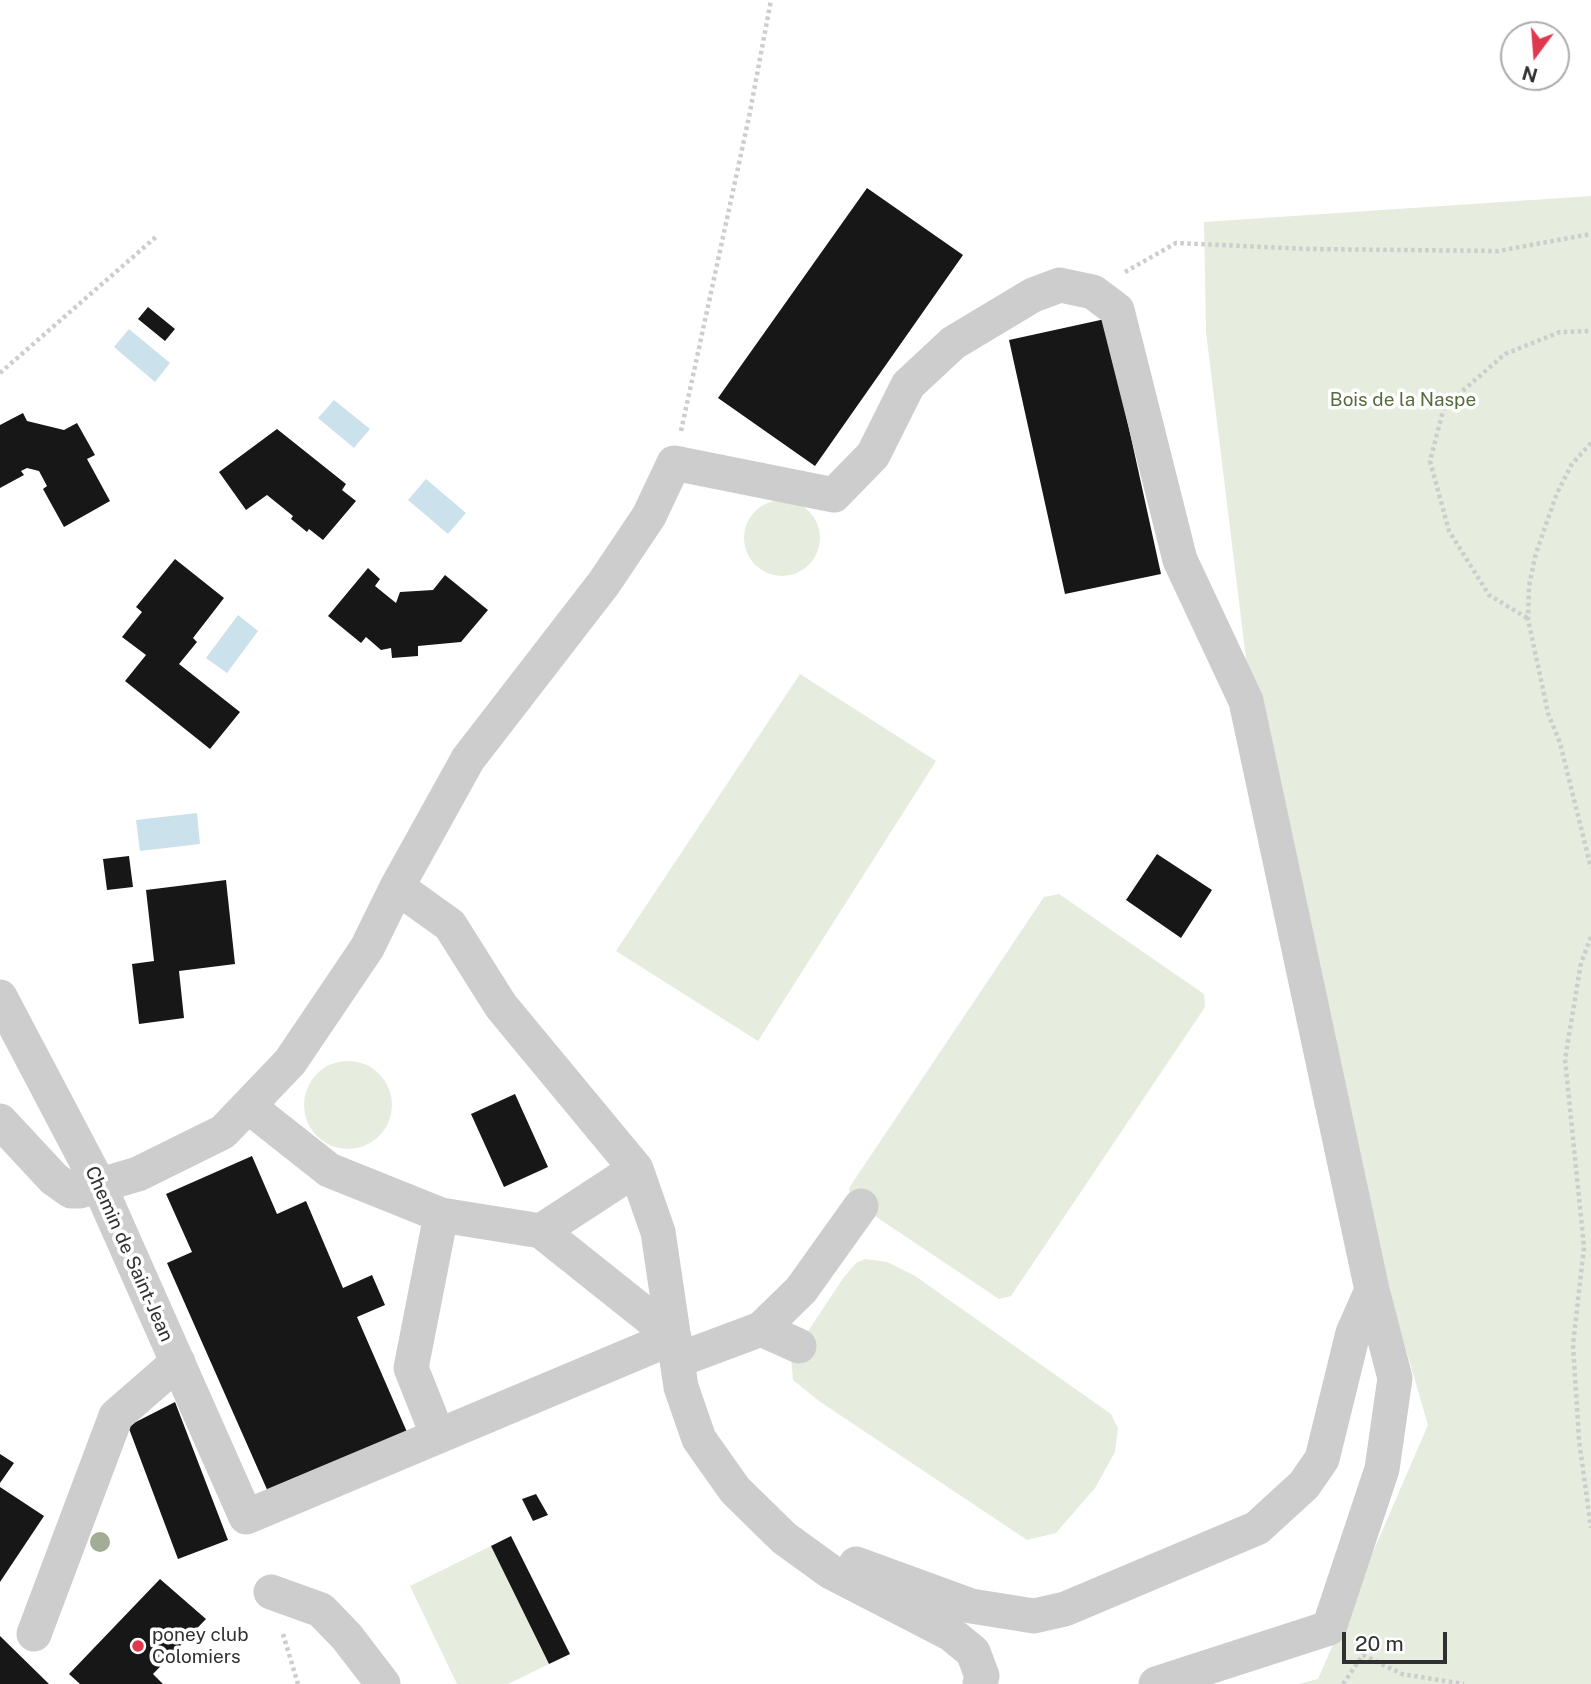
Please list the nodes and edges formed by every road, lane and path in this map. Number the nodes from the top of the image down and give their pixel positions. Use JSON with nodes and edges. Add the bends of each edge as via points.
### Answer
{"nodes":[{"id":1,"x":771,"y":0,"type":"edge"},
{"id":2,"x":1591,"y":234,"type":"edge"},
{"id":3,"x":157,"y":236,"type":"dead end"},
{"id":4,"x":1093,"y":292,"type":"junction"},
{"id":5,"x":1591,"y":331,"type":"edge"},
{"id":6,"x":0,"y":373,"type":"edge"},
{"id":7,"x":1591,"y":443,"type":"edge"},
{"id":8,"x":674,"y":463,"type":"junction"},
{"id":9,"x":1528,"y":619,"type":"junction"},
{"id":10,"x":1591,"y":868,"type":"edge"},
{"id":11,"x":397,"y":887,"type":"junction"},
{"id":12,"x":1591,"y":937,"type":"edge"},
{"id":13,"x":0,"y":997,"type":"edge"},
{"id":14,"x":248,"y":1106,"type":"junction"},
{"id":15,"x":0,"y":1121,"type":"edge"},
{"id":16,"x":636,"y":1169,"type":"junction"},
{"id":17,"x":99,"y":1185,"type":"junction"},
{"id":18,"x":861,"y":1206,"type":"dead end"},
{"id":19,"x":441,"y":1216,"type":"junction"},
{"id":20,"x":541,"y":1231,"type":"junction"},
{"id":21,"x":1372,"y":1290,"type":"junction"},
{"id":22,"x":761,"y":1329,"type":"junction"},
{"id":23,"x":799,"y":1346,"type":"dead end"},
{"id":24,"x":676,"y":1349,"type":"junction"},
{"id":25,"x":178,"y":1362,"type":"junction"},
{"id":26,"x":438,"y":1436,"type":"junction"},
{"id":27,"x":1591,"y":1528,"type":"edge"},
{"id":28,"x":784,"y":1538,"type":"junction"},
{"id":29,"x":271,"y":1592,"type":"dead end"},
{"id":30,"x":34,"y":1634,"type":"dead end"},
{"id":31,"x":383,"y":1684,"type":"edge"},
{"id":32,"x":980,"y":1684,"type":"edge"},
{"id":33,"x":1156,"y":1684,"type":"edge"},
{"id":34,"x":1343,"y":1684,"type":"edge"},
{"id":35,"x":1464,"y":1684,"type":"edge"}],
"edges":[{"from":1,"to":8,"type":"path"},
{"from":2,"to":4,"type":"path","via":[[1498,251],[1175,243]]},
{"from":3,"to":6,"type":"path"},
{"from":4,"to":8,"type":"street","via":[[1060,285],[1033,295],[953,343],[908,385],[873,455],[834,495]]},
{"from":4,"to":21,"type":"street","via":[[1117,310],[1180,560],[1246,701]]},
{"from":5,"to":9,"type":"path","via":[[1560,332],[1504,354],[1444,407],[1430,461],[1449,531],[1489,595]]},
{"from":7,"to":9,"type":"path","via":[[1572,464],[1557,493],[1536,553]]},
{"from":8,"to":11,"type":"street","via":[[649,516],[604,583],[468,759]]},
{"from":9,"to":10,"type":"path","via":[[1548,713]]},
{"from":11,"to":14,"type":"street","via":[[352,971],[290,1062]]},
{"from":11,"to":16,"type":"street","via":[[450,925],[501,1006]]},
{"from":12,"to":27,"type":"path","via":[[1581,964],[1566,1059],[1584,1247],[1573,1345]]},
{"from":13,"to":17,"type":"street","name":"Chemin de Saint-Jean"},
{"from":14,"to":17,"type":"street","via":[[223,1132],[138,1174]]},
{"from":14,"to":19,"type":"street","via":[[329,1170]]},
{"from":15,"to":17,"type":"street","via":[[62,1187],[80,1191]]},
{"from":16,"to":20,"type":"street"},
{"from":16,"to":24,"type":"street","via":[[658,1232]]},
{"from":17,"to":25,"type":"street","name":"Chemin de Saint-Jean"},
{"from":18,"to":22,"type":"street","via":[[801,1290]]},
{"from":19,"to":20,"type":"street"},
{"from":19,"to":26,"type":"street","via":[[411,1368]]},
{"from":20,"to":24,"type":"street"},
{"from":21,"to":28,"type":"street","via":[[1353,1333],[1322,1459],[1304,1485],[1256,1528],[1065,1609],[1034,1616],[971,1606]]},
{"from":21,"to":33,"type":"street","via":[[1395,1378],[1393,1407],[1382,1469],[1329,1628]]},
{"from":22,"to":23,"type":"street"},
{"from":22,"to":24,"type":"street"},
{"from":24,"to":26,"type":"street"},
{"from":24,"to":28,"type":"street","via":[[681,1387],[699,1439],[735,1490]]},
{"from":25,"to":26,"type":"street","name":"Chemin de Saint-Jean","via":[[246,1517]]},
{"from":25,"to":30,"type":"street","via":[[117,1416]]},
{"from":28,"to":32,"type":"street","via":[[831,1572],[951,1634],[973,1652],[982,1676]]},
{"from":29,"to":31,"type":"street","via":[[320,1610]]},
{"from":34,"to":35,"type":"path","via":[[1363,1655],[1402,1674]]}]}
